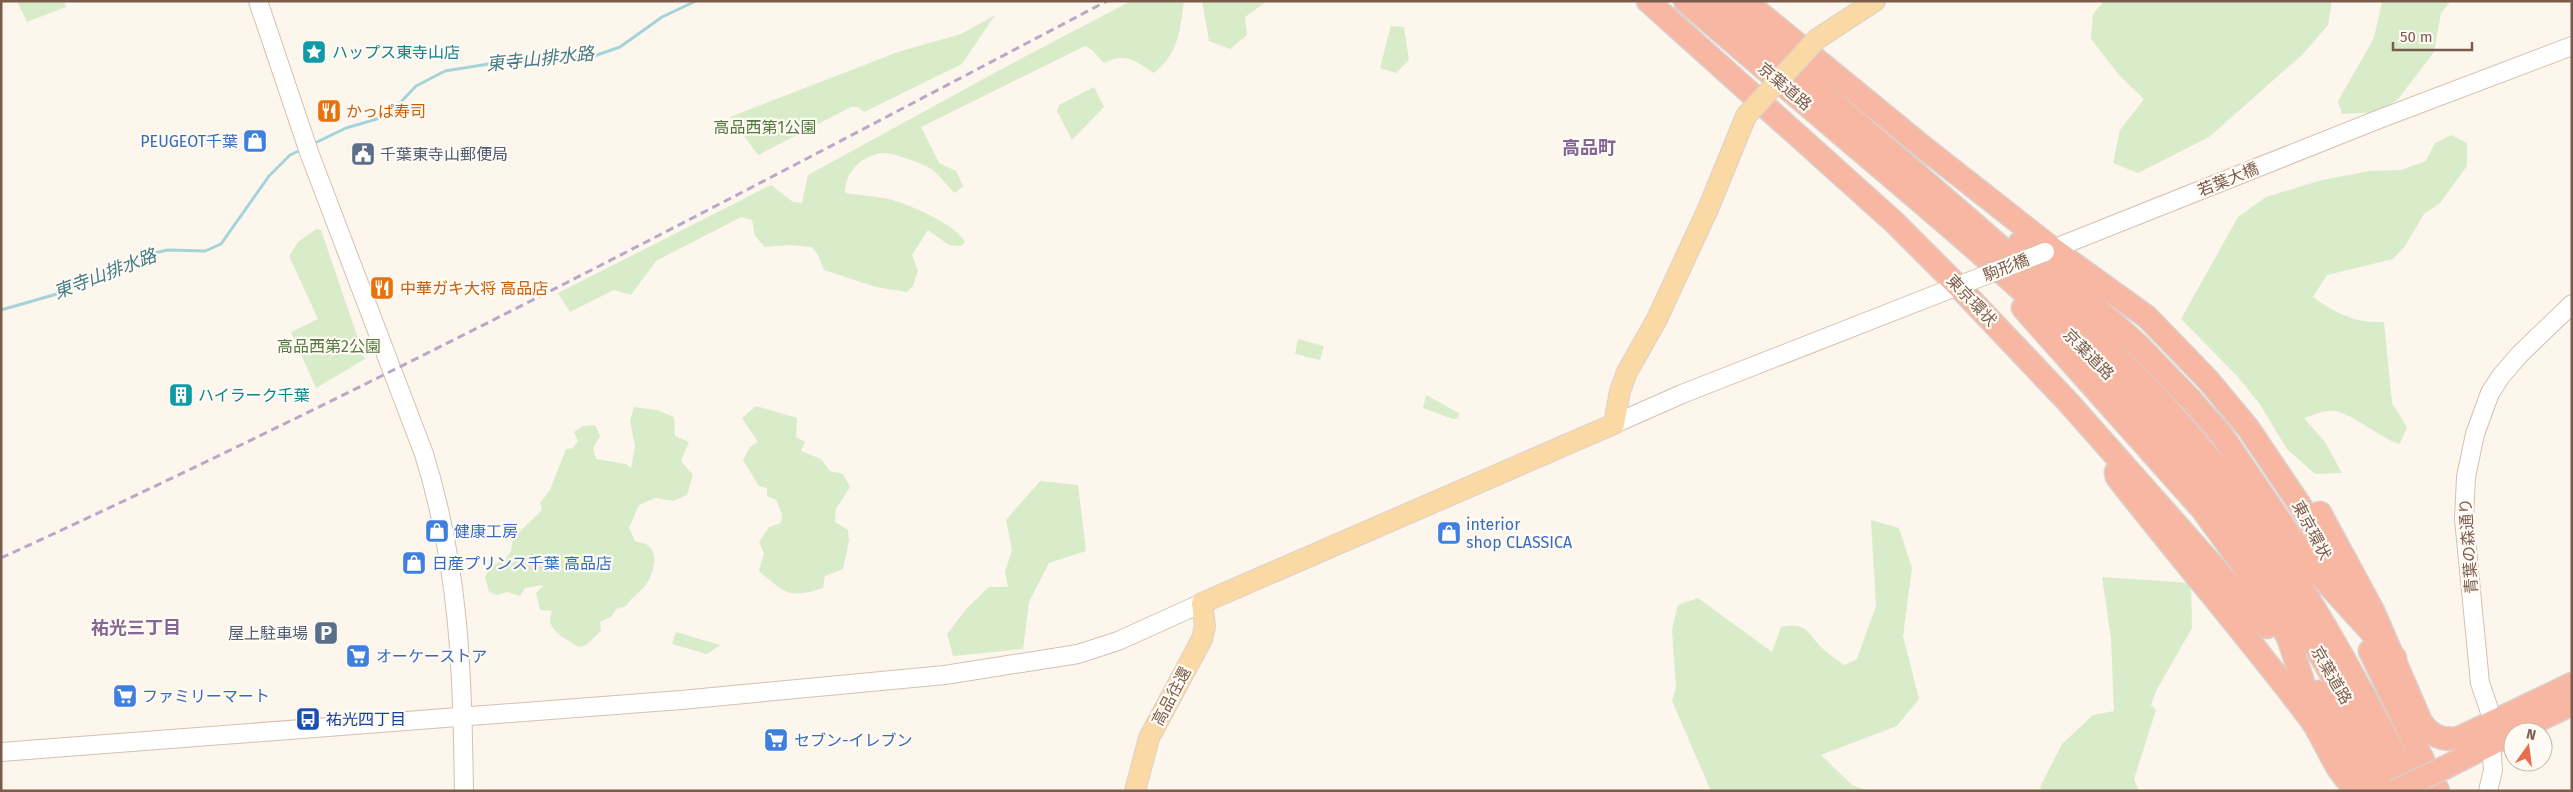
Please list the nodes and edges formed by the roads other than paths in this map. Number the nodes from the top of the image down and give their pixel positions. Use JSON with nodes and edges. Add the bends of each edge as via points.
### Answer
{"nodes":[{"id":1,"x":258,"y":1,"type":"edge"},
{"id":2,"x":1648,"y":1,"type":"edge"},
{"id":3,"x":1685,"y":1,"type":"edge"},
{"id":4,"x":1714,"y":1,"type":"edge"},
{"id":5,"x":1745,"y":1,"type":"edge"},
{"id":6,"x":1875,"y":1,"type":"edge"},
{"id":7,"x":2572,"y":46,"type":"edge"},
{"id":8,"x":1850,"y":117,"type":"junction"},
{"id":9,"x":1971,"y":244,"type":"junction"},
{"id":10,"x":2049,"y":250,"type":"junction"},
{"id":11,"x":1963,"y":284,"type":"junction"},
{"id":12,"x":2572,"y":304,"type":"edge"},
{"id":13,"x":2147,"y":317,"type":"junction"},
{"id":14,"x":1614,"y":424,"type":"junction"},
{"id":15,"x":2221,"y":434,"type":"junction"},
{"id":16,"x":2109,"y":447,"type":"junction"},
{"id":17,"x":2162,"y":463,"type":"junction"},
{"id":18,"x":2328,"y":560,"type":"junction"},
{"id":19,"x":2341,"y":585,"type":"dead end"},
{"id":20,"x":2240,"y":593,"type":"junction"},
{"id":21,"x":1202,"y":603,"type":"junction"},
{"id":22,"x":2268,"y":627,"type":"dead end"},
{"id":23,"x":2370,"y":652,"type":"dead end"},
{"id":24,"x":2395,"y":658,"type":"junction"},
{"id":25,"x":2572,"y":684,"type":"edge"},
{"id":26,"x":2319,"y":692,"type":"dead end"},
{"id":27,"x":2572,"y":704,"type":"edge"},
{"id":28,"x":462,"y":716,"type":"junction"},
{"id":29,"x":2493,"y":720,"type":"junction"},
{"id":30,"x":2535,"y":722,"type":"edge"},
{"id":31,"x":2319,"y":730,"type":"junction"},
{"id":32,"x":2503,"y":738,"type":"edge"},
{"id":33,"x":2491,"y":744,"type":"junction"},
{"id":34,"x":1,"y":752,"type":"edge"},
{"id":35,"x":2440,"y":780,"type":"edge"},
{"id":36,"x":2354,"y":786,"type":"edge"},
{"id":37,"x":464,"y":791,"type":"edge"},
{"id":38,"x":1135,"y":791,"type":"edge"},
{"id":39,"x":2373,"y":791,"type":"edge"},
{"id":40,"x":2395,"y":791,"type":"edge"},
{"id":41,"x":2414,"y":791,"type":"edge"},
{"id":42,"x":2488,"y":791,"type":"edge"}],
"edges":[{"from":1,"to":28,"type":"street","via":[[307,147],[424,454],[439,503],[458,616]]},
{"from":2,"to":11,"type":"highway","name":"東京環状"},
{"from":3,"to":9,"type":"highway","name":"京葉道路"},
{"from":4,"to":8,"type":"highway","name":"京葉道路"},
{"from":5,"to":10,"type":"highway","name":"東京環状"},
{"from":6,"to":14,"type":"main road","bridge":true,"via":[[1817,39],[1746,116],[1708,210],[1656,321],[1628,372],[1620,391]]},
{"from":7,"to":10,"type":"street","name":"若葉大橋"},
{"from":8,"to":15,"type":"highway","via":[[2066,281],[2137,344]]},
{"from":8,"to":41,"type":"highway","name":"京葉道路","via":[[2066,306],[2192,438],[2252,514],[2318,614],[2363,691]]},
{"from":9,"to":17,"type":"highway","via":[[1984,266]]},
{"from":9,"to":40,"type":"highway","name":"京葉道路","via":[[2053,318],[2133,399],[2199,475],[2256,551],[2293,608]]},
{"from":10,"to":11,"type":"street","name":"駒形橋","bridge":true},
{"from":10,"to":13,"type":"highway","name":"東京環状"},
{"from":11,"to":14,"type":"street","name":"駒形橋"},
{"from":11,"to":16,"type":"highway","name":"東京環状"},
{"from":12,"to":29,"type":"street","name":"青葉の森通り","via":[[2500,376],[2475,434],[2466,476],[2464,519],[2480,684]]},
{"from":13,"to":18,"type":"highway","name":"東京環状","via":[[2208,380],[2248,428],[2308,517]]},
{"from":13,"to":24,"type":"highway","via":[[2202,360],[2273,442],[2341,547]]},
{"from":14,"to":21,"type":"main road"},
{"from":15,"to":18,"type":"highway","via":[[2255,462]]},
{"from":15,"to":24,"type":"highway","via":[[2308,562]]},
{"from":16,"to":20,"type":"highway","name":"東京環状"},
{"from":16,"to":31,"type":"highway","via":[[2117,477],[2185,565],[2252,642]]},
{"from":17,"to":20,"type":"highway","via":[[2188,513]]},
{"from":17,"to":31,"type":"highway","via":[[2202,509],[2276,614],[2295,654]]},
{"from":18,"to":19,"type":"highway","name":"東京環状"},
{"from":20,"to":22,"type":"highway","name":"東京環状"},
{"from":21,"to":28,"type":"street","via":[[1118,641],[1078,654],[1032,663],[945,675],[701,698]]},
{"from":21,"to":38,"type":"main road","name":"高品往還","via":[[1205,626],[1202,638],[1149,738]]},
{"from":23,"to":35,"type":"highway"},
{"from":24,"to":29,"type":"highway","via":[[2421,722],[2432,735],[2449,740],[2458,738]]},
{"from":25,"to":29,"type":"highway"},
{"from":26,"to":39,"type":"highway"},
{"from":27,"to":30,"type":"highway"},
{"from":28,"to":34,"type":"street"},
{"from":28,"to":37,"type":"street"},
{"from":29,"to":33,"type":"street","name":"青葉の森通り"},
{"from":31,"to":36,"type":"highway"},
{"from":32,"to":33,"type":"highway"},
{"from":33,"to":35,"type":"highway"},
{"from":33,"to":42,"type":"street","name":"青葉の森通り","via":[[2494,770]]},
{"from":35,"to":40,"type":"highway","bridge":true}]}
